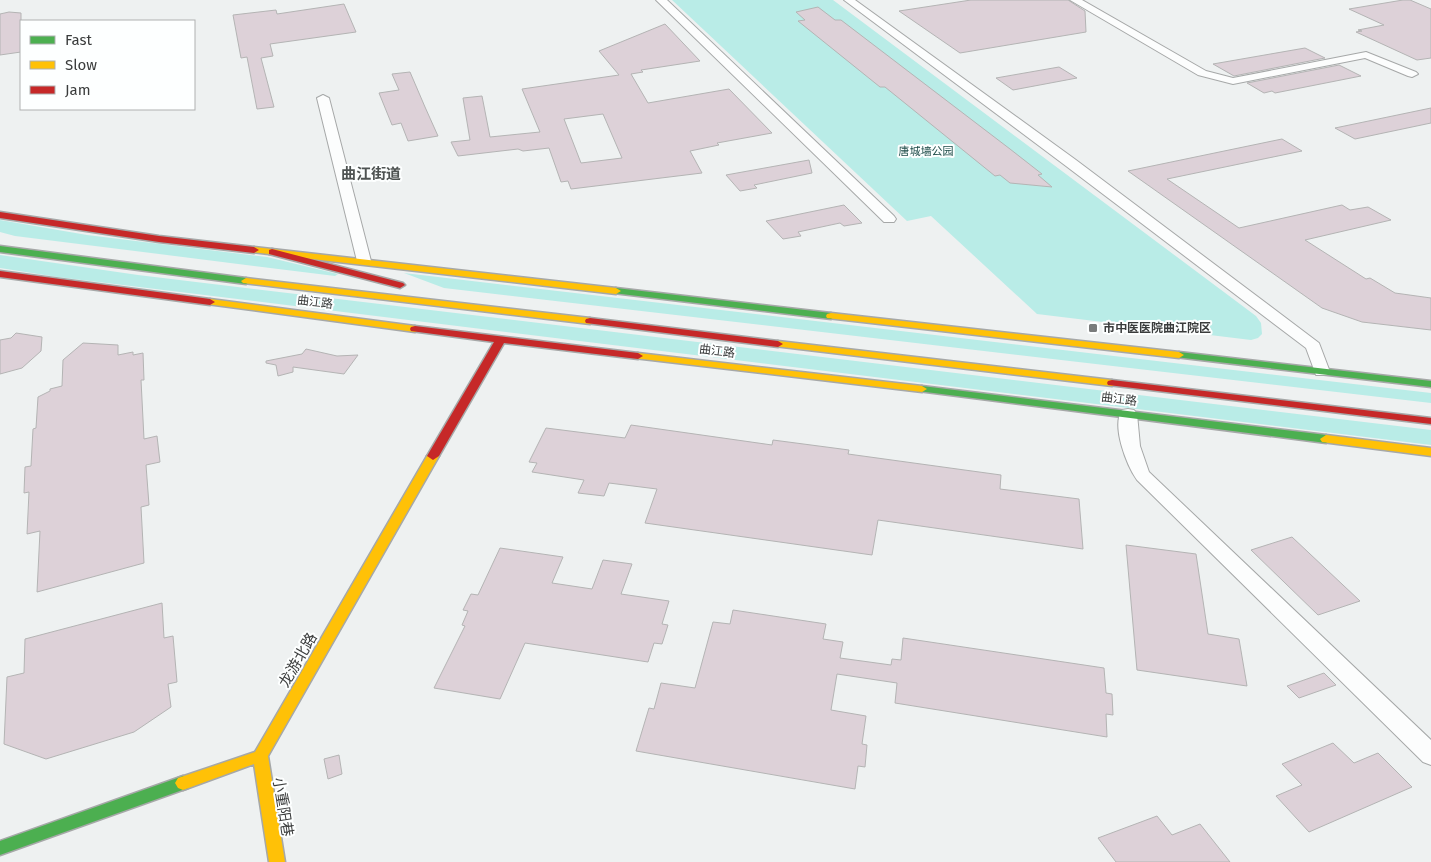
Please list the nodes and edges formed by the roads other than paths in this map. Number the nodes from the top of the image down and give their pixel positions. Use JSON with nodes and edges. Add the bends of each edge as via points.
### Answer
{"nodes":[{"id":1,"x":661,"y":0,"type":"edge"},
{"id":2,"x":849,"y":0,"type":"edge"},
{"id":3,"x":1075,"y":0,"type":"edge"},
{"id":4,"x":1412,"y":74,"type":"dead end"},
{"id":5,"x":323,"y":98,"type":"dead end"},
{"id":6,"x":0,"y":215,"type":"edge"},
{"id":7,"x":889,"y":219,"type":"dead end"},
{"id":8,"x":0,"y":237,"type":"edge"},
{"id":9,"x":0,"y":249,"type":"edge"},
{"id":10,"x":272,"y":252,"type":"junction"},
{"id":11,"x":364,"y":261,"type":"junction"},
{"id":12,"x":0,"y":274,"type":"edge"},
{"id":13,"x":433,"y":293,"type":"junction"},
{"id":14,"x":500,"y":340,"type":"junction"},
{"id":15,"x":974,"y":355,"type":"dead end"},
{"id":16,"x":1322,"y":372,"type":"junction"},
{"id":17,"x":1431,"y":384,"type":"edge"},
{"id":18,"x":1128,"y":414,"type":"junction"},
{"id":19,"x":1431,"y":421,"type":"edge"},
{"id":20,"x":1431,"y":452,"type":"edge"},
{"id":21,"x":260,"y":756,"type":"junction"},
{"id":22,"x":1431,"y":756,"type":"edge"},
{"id":23,"x":0,"y":848,"type":"edge"},
{"id":24,"x":277,"y":862,"type":"edge"}],
"edges":[{"from":1,"to":7,"type":"street"},
{"from":2,"to":16,"type":"street","via":[[1313,346]]},
{"from":3,"to":4,"type":"street","via":[[1202,73],[1233,81],[1366,55]]},
{"from":5,"to":11,"type":"street"},
{"from":6,"to":10,"type":"main road"},
{"from":8,"to":13,"type":"main road","name":"曲江路","via":[[61,248]]},
{"from":9,"to":19,"type":"main road","name":"曲江路","via":[[157,271]]},
{"from":10,"to":11,"type":"main road"},
{"from":10,"to":13,"type":"main road"},
{"from":11,"to":16,"type":"main road"},
{"from":12,"to":14,"type":"main road","name":"曲江路"},
{"from":13,"to":15,"type":"main road","name":"曲江路"},
{"from":14,"to":18,"type":"main road","name":"曲江路"},
{"from":14,"to":21,"type":"main road","name":"龙游北路"},
{"from":16,"to":17,"type":"main road"},
{"from":18,"to":20,"type":"main road","name":"曲江路"},
{"from":18,"to":22,"type":"street","via":[[1130,451],[1143,476]]},
{"from":21,"to":23,"type":"main road"},
{"from":21,"to":24,"type":"main road","name":"小重阳巷"}]}
